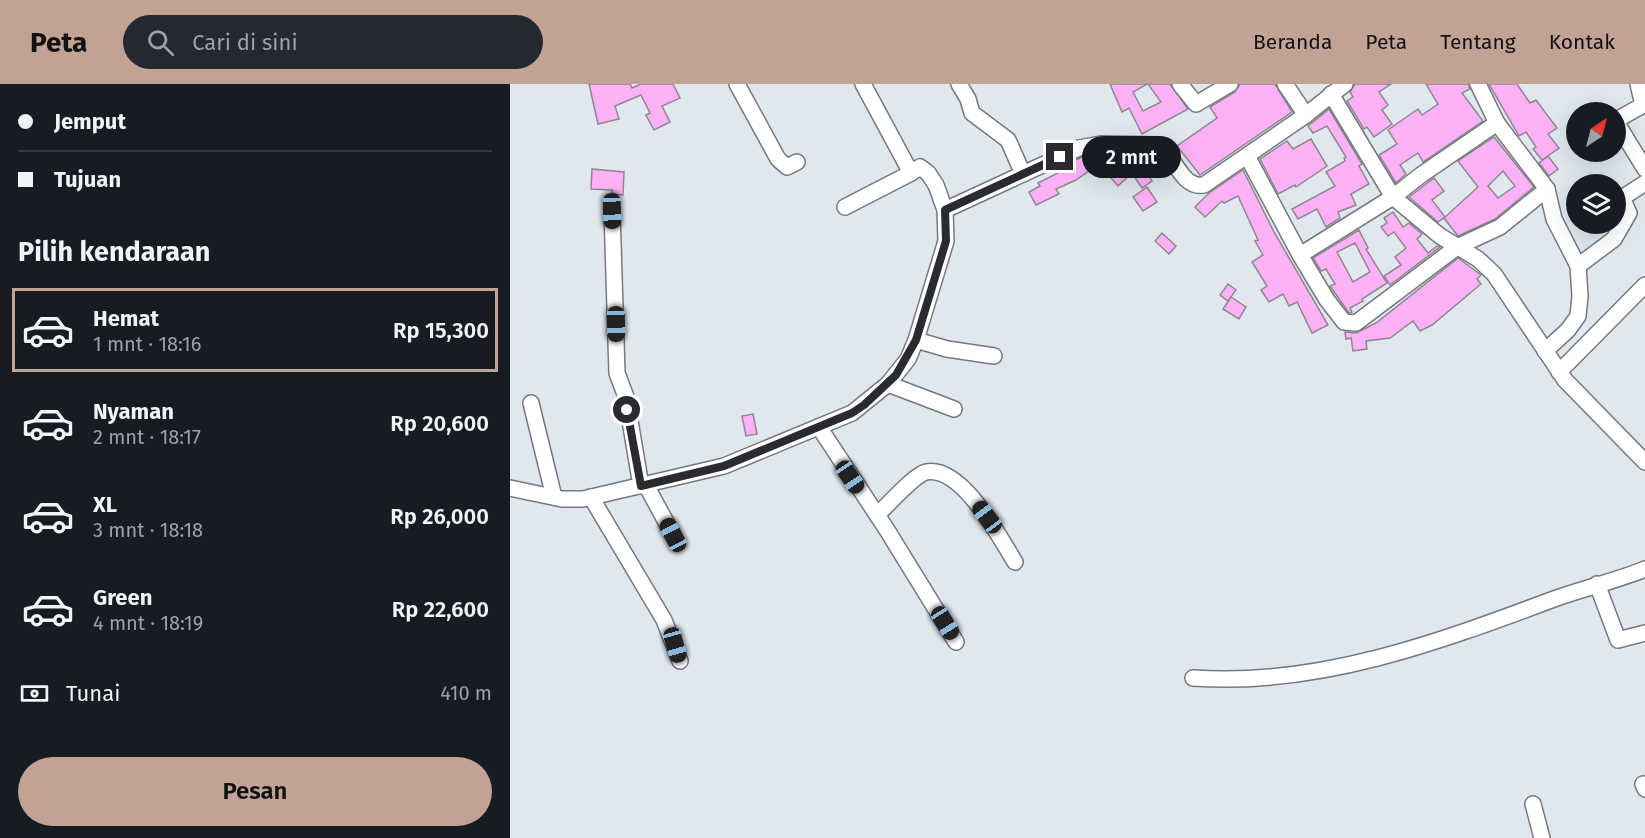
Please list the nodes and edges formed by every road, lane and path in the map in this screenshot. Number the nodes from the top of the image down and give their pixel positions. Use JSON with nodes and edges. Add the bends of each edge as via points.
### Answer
{"nodes":[{"id":1,"x":737,"y":84,"type":"edge"},
{"id":2,"x":862,"y":84,"type":"edge"},
{"id":3,"x":959,"y":84,"type":"edge"},
{"id":4,"x":1180,"y":84,"type":"edge"},
{"id":5,"x":1230,"y":84,"type":"edge"},
{"id":6,"x":1285,"y":84,"type":"edge"},
{"id":7,"x":1345,"y":84,"type":"edge"},
{"id":8,"x":1478,"y":84,"type":"edge"},
{"id":9,"x":1638,"y":84,"type":"edge"},
{"id":10,"x":1331,"y":94,"type":"junction"},
{"id":11,"x":1306,"y":115,"type":"junction"},
{"id":12,"x":1497,"y":123,"type":"junction"},
{"id":13,"x":1247,"y":156,"type":"junction"},
{"id":14,"x":797,"y":162,"type":"dead end"},
{"id":15,"x":1645,"y":169,"type":"edge"},
{"id":16,"x":911,"y":173,"type":"junction"},
{"id":17,"x":1023,"y":174,"type":"junction"},
{"id":18,"x":1645,"y":183,"type":"edge"},
{"id":19,"x":1546,"y":189,"type":"junction"},
{"id":20,"x":1393,"y":197,"type":"junction"},
{"id":21,"x":845,"y":207,"type":"dead end"},
{"id":22,"x":945,"y":210,"type":"junction"},
{"id":23,"x":612,"y":211,"type":"dead end"},
{"id":24,"x":1457,"y":247,"type":"junction"},
{"id":25,"x":1300,"y":255,"type":"junction"},
{"id":26,"x":1578,"y":266,"type":"junction"},
{"id":27,"x":1645,"y":285,"type":"edge"},
{"id":28,"x":916,"y":340,"type":"junction"},
{"id":29,"x":1545,"y":351,"type":"junction"},
{"id":30,"x":994,"y":356,"type":"dead end"},
{"id":31,"x":1559,"y":372,"type":"junction"},
{"id":32,"x":888,"y":384,"type":"junction"},
{"id":33,"x":531,"y":403,"type":"dead end"},
{"id":34,"x":954,"y":409,"type":"dead end"},
{"id":35,"x":819,"y":427,"type":"junction"},
{"id":36,"x":1645,"y":462,"type":"edge"},
{"id":37,"x":644,"y":486,"type":"junction"},
{"id":38,"x":510,"y":488,"type":"edge"},
{"id":39,"x":554,"y":497,"type":"junction"},
{"id":40,"x":591,"y":497,"type":"junction"},
{"id":41,"x":877,"y":515,"type":"junction"},
{"id":42,"x":673,"y":535,"type":"dead end"},
{"id":43,"x":1016,"y":562,"type":"dead end"},
{"id":44,"x":1645,"y":569,"type":"edge"},
{"id":45,"x":1597,"y":584,"type":"junction"},
{"id":46,"x":1645,"y":633,"type":"edge"},
{"id":47,"x":956,"y":642,"type":"dead end"},
{"id":48,"x":680,"y":661,"type":"dead end"},
{"id":49,"x":1193,"y":678,"type":"dead end"},
{"id":50,"x":1533,"y":804,"type":"dead end"},
{"id":51,"x":1542,"y":838,"type":"edge"}],
"edges":[{"from":1,"to":14,"type":"street","via":[[778,159],[787,167]]},
{"from":2,"to":16,"type":"street"},
{"from":3,"to":17,"type":"street","via":[[972,113],[1008,140]]},
{"from":4,"to":5,"type":"street","via":[[1196,104]]},
{"from":6,"to":11,"type":"street"},
{"from":7,"to":10,"type":"street"},
{"from":8,"to":12,"type":"street"},
{"from":9,"to":15,"type":"street","via":[[1643,105],[1620,118],[1618,125]]},
{"from":10,"to":11,"type":"street"},
{"from":10,"to":20,"type":"street"},
{"from":11,"to":13,"type":"street"},
{"from":12,"to":19,"type":"street"},
{"from":12,"to":20,"type":"street"},
{"from":13,"to":17,"type":"street","via":[[1200,186],[1186,179],[1156,143],[1089,145]]},
{"from":13,"to":25,"type":"street"},
{"from":16,"to":21,"type":"street"},
{"from":16,"to":22,"type":"street","via":[[920,167],[928,173]]},
{"from":17,"to":22,"type":"street"},
{"from":18,"to":26,"type":"street","via":[[1625,196],[1629,213],[1614,239]]},
{"from":19,"to":24,"type":"street","via":[[1500,227]]},
{"from":19,"to":26,"type":"street","via":[[1554,219]]},
{"from":20,"to":24,"type":"street"},
{"from":20,"to":25,"type":"street"},
{"from":22,"to":28,"type":"street","via":[[946,241]]},
{"from":23,"to":37,"type":"street","via":[[617,373],[626,397]]},
{"from":24,"to":25,"type":"street","via":[[1351,324],[1337,313]]},
{"from":24,"to":29,"type":"street","via":[[1478,259],[1504,286]]},
{"from":26,"to":29,"type":"street","via":[[1578,316]]},
{"from":27,"to":31,"type":"street"},
{"from":28,"to":30,"type":"street"},
{"from":28,"to":32,"type":"street","via":[[908,359]]},
{"from":29,"to":31,"type":"street"},
{"from":31,"to":36,"type":"street"},
{"from":32,"to":34,"type":"street"},
{"from":32,"to":35,"type":"street","via":[[858,409]]},
{"from":33,"to":39,"type":"street"},
{"from":35,"to":37,"type":"street","via":[[724,466]]},
{"from":35,"to":41,"type":"street"},
{"from":37,"to":40,"type":"street"},
{"from":37,"to":42,"type":"street"},
{"from":38,"to":39,"type":"street"},
{"from":39,"to":40,"type":"street"},
{"from":40,"to":48,"type":"street","via":[[664,620]]},
{"from":41,"to":43,"type":"street","via":[[921,475],[942,475],[978,505]]},
{"from":41,"to":47,"type":"street"},
{"from":44,"to":45,"type":"street"},
{"from":45,"to":46,"type":"street","via":[[1618,640]]},
{"from":45,"to":49,"type":"street","via":[[1452,636],[1347,665],[1235,681]]},
{"from":50,"to":51,"type":"street"}]}
